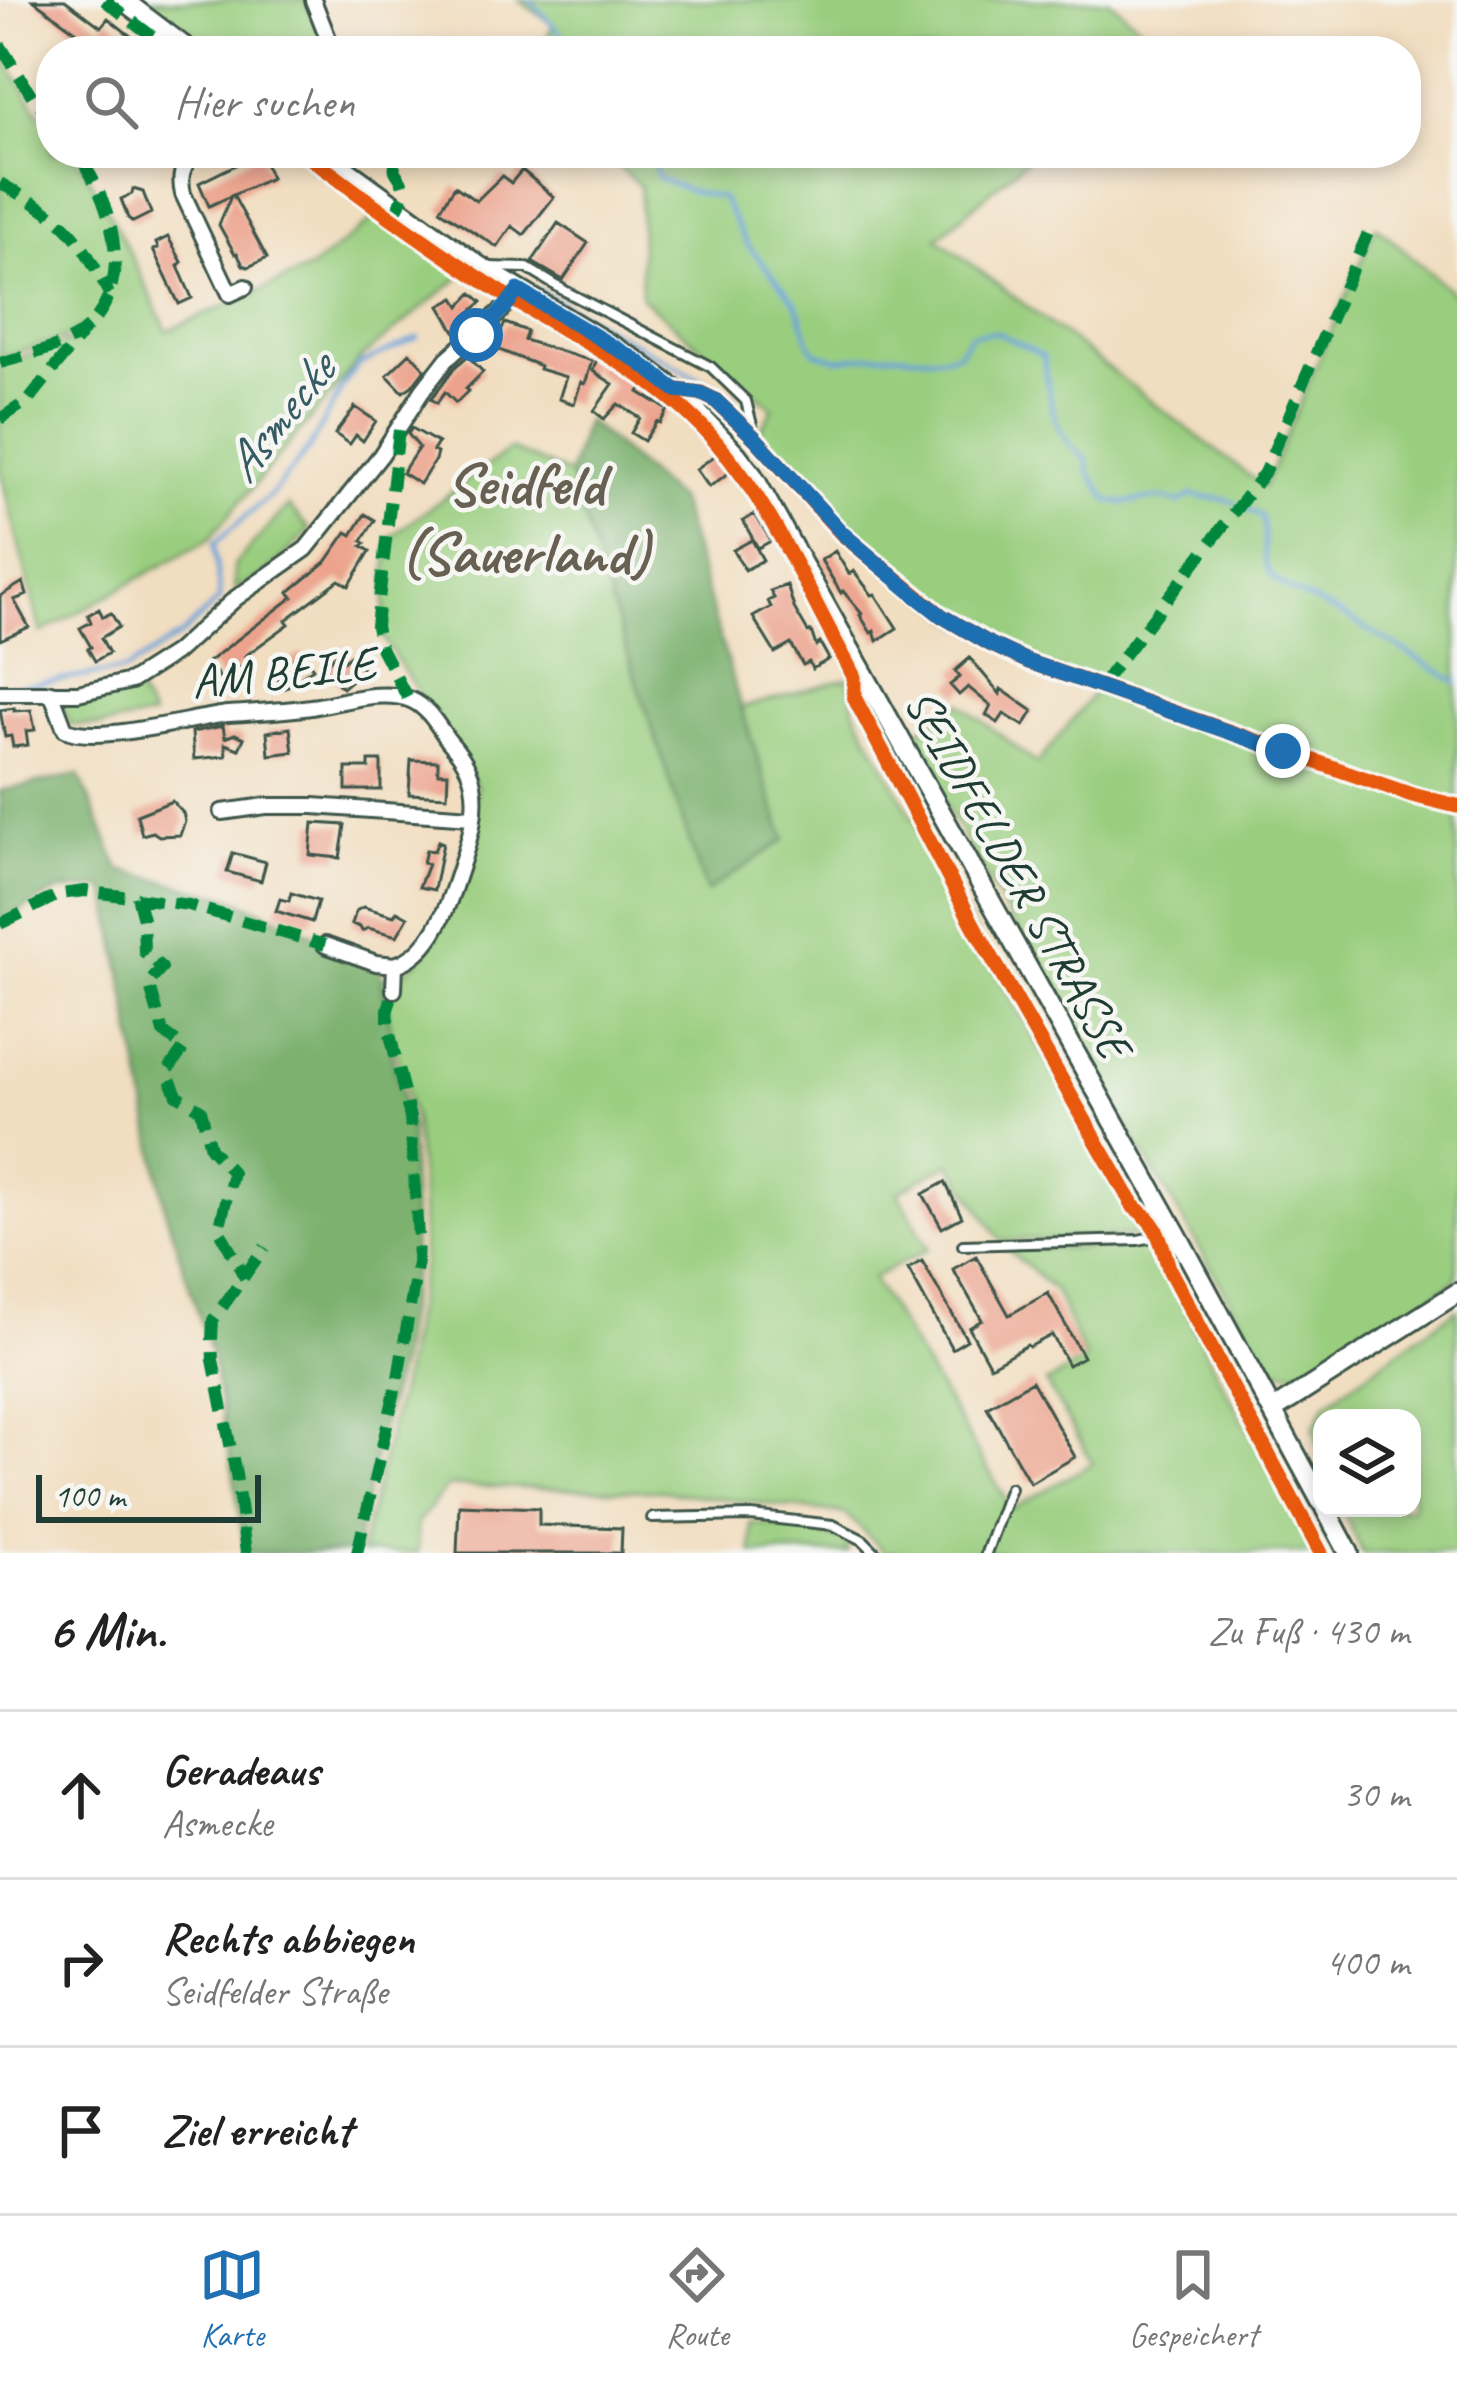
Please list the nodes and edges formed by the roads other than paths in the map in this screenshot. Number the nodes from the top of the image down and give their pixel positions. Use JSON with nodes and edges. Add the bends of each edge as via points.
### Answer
{"nodes":[{"id":1,"x":123,"y":0,"type":"edge"},
{"id":2,"x":313,"y":0,"type":"edge"},
{"id":3,"x":163,"y":30,"type":"junction"},
{"id":4,"x":158,"y":36,"type":"edge"},
{"id":5,"x":171,"y":36,"type":"edge"},
{"id":6,"x":327,"y":36,"type":"edge"},
{"id":7,"x":344,"y":168,"type":"edge"},
{"id":8,"x":182,"y":170,"type":"edge"},
{"id":9,"x":479,"y":266,"type":"junction"},
{"id":10,"x":244,"y":287,"type":"dead end"},
{"id":11,"x":518,"y":290,"type":"junction"},
{"id":12,"x":676,"y":390,"type":"junction"},
{"id":13,"x":755,"y":438,"type":"junction"},
{"id":14,"x":51,"y":692,"type":"junction"},
{"id":15,"x":0,"y":693,"type":"edge"},
{"id":16,"x":1457,"y":806,"type":"edge"},
{"id":17,"x":222,"y":812,"type":"dead end"},
{"id":18,"x":472,"y":817,"type":"junction"},
{"id":19,"x":325,"y":945,"type":"dead end"},
{"id":20,"x":395,"y":965,"type":"junction"},
{"id":21,"x":394,"y":990,"type":"dead end"},
{"id":22,"x":1176,"y":1233,"type":"junction"},
{"id":23,"x":963,"y":1245,"type":"dead end"},
{"id":24,"x":1457,"y":1293,"type":"edge"},
{"id":25,"x":1272,"y":1411,"type":"junction"},
{"id":26,"x":1313,"y":1487,"type":"edge"},
{"id":27,"x":1010,"y":1488,"type":"dead end"},
{"id":28,"x":1329,"y":1517,"type":"edge"},
{"id":29,"x":652,"y":1518,"type":"dead end"},
{"id":30,"x":876,"y":1553,"type":"edge"},
{"id":31,"x":986,"y":1553,"type":"edge"},
{"id":32,"x":1349,"y":1553,"type":"edge"}],
"edges":[{"from":1,"to":3,"type":"main road"},
{"from":2,"to":6,"type":"street"},
{"from":3,"to":4,"type":"lane"},
{"from":3,"to":5,"type":"main road"},
{"from":7,"to":9,"type":"main road","name":"SEIDFELDER STRASSE"},
{"from":8,"to":10,"type":"street","via":[[182,194],[230,294]]},
{"from":9,"to":11,"type":"main road","name":"SEIDFELDER STRASSE"},
{"from":9,"to":13,"type":"lane","via":[[527,268],[711,367],[746,401]]},
{"from":11,"to":12,"type":"main road","name":"SEIDFELDER STRASSE"},
{"from":11,"to":14,"type":"street","via":[[447,359],[306,549],[130,681]]},
{"from":12,"to":13,"type":"street","name":"SEIDFELDER STRASSE","via":[[715,400]]},
{"from":12,"to":22,"type":"main road","name":"SEIDFELDER STRASSE","via":[[753,476]]},
{"from":13,"to":16,"type":"street","name":"SEIDFELDER STRASSE","via":[[842,533],[942,616],[990,644]]},
{"from":14,"to":15,"type":"street"},
{"from":14,"to":18,"type":"street","name":"AM BEILE","via":[[65,729],[75,734],[408,699],[428,712],[469,771]]},
{"from":17,"to":18,"type":"street","via":[[313,806]]},
{"from":18,"to":20,"type":"street","name":"AM BEILE","via":[[444,915],[414,956]]},
{"from":19,"to":20,"type":"street"},
{"from":20,"to":21,"type":"street"},
{"from":22,"to":23,"type":"lane"},
{"from":22,"to":25,"type":"main road","name":"SEIDFELDER STRASSE"},
{"from":24,"to":25,"type":"main road"},
{"from":25,"to":26,"type":"main road","name":"SEIDFELDER STRASSE"},
{"from":27,"to":31,"type":"lane"},
{"from":28,"to":32,"type":"main road","name":"SEIDFELDER STRASSE"},
{"from":29,"to":30,"type":"lane","via":[[833,1525]]}]}
